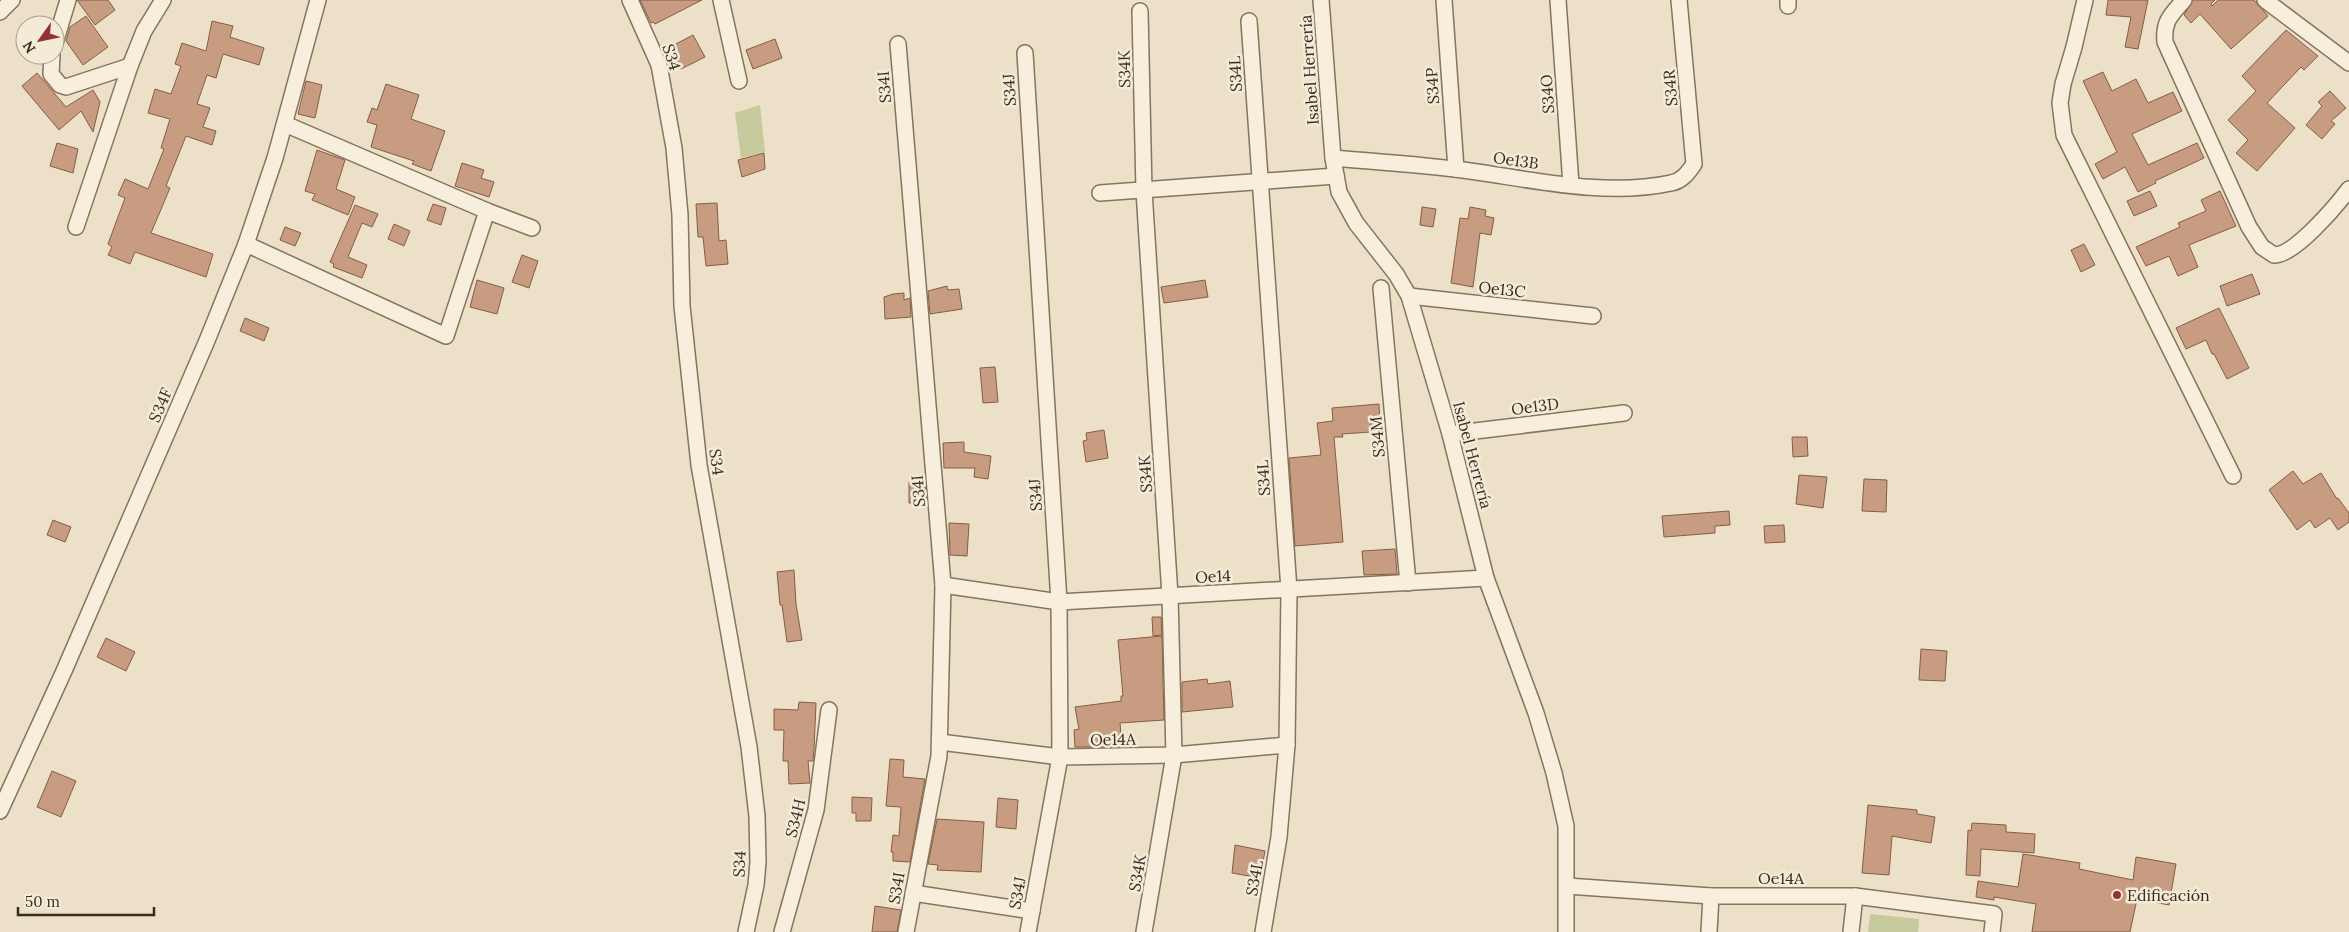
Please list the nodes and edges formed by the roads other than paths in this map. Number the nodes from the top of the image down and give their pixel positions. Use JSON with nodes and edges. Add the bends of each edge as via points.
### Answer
{"nodes":[{"id":1,"x":12,"y":0,"type":"edge"},
{"id":2,"x":68,"y":0,"type":"edge"},
{"id":3,"x":163,"y":0,"type":"edge"},
{"id":4,"x":318,"y":0,"type":"edge"},
{"id":5,"x":630,"y":0,"type":"edge"},
{"id":6,"x":721,"y":0,"type":"edge"},
{"id":7,"x":1321,"y":0,"type":"edge"},
{"id":8,"x":1444,"y":0,"type":"edge"},
{"id":9,"x":1558,"y":0,"type":"edge"},
{"id":10,"x":1679,"y":0,"type":"edge"},
{"id":11,"x":2085,"y":0,"type":"edge"},
{"id":12,"x":2184,"y":0,"type":"edge"},
{"id":13,"x":2266,"y":0,"type":"edge"},
{"id":14,"x":1140,"y":11,"type":"dead end"},
{"id":15,"x":0,"y":12,"type":"edge"},
{"id":16,"x":63,"y":15,"type":"edge"},
{"id":17,"x":1249,"y":21,"type":"dead end"},
{"id":18,"x":898,"y":44,"type":"dead end"},
{"id":19,"x":1025,"y":53,"type":"dead end"},
{"id":20,"x":2349,"y":63,"type":"edge"},
{"id":21,"x":50,"y":65,"type":"edge"},
{"id":22,"x":130,"y":66,"type":"junction"},
{"id":23,"x":739,"y":81,"type":"dead end"},
{"id":24,"x":285,"y":124,"type":"junction"},
{"id":25,"x":1333,"y":158,"type":"junction"},
{"id":26,"x":1456,"y":169,"type":"junction"},
{"id":27,"x":1690,"y":171,"type":"joint"},
{"id":28,"x":1336,"y":176,"type":"junction"},
{"id":29,"x":1259,"y":182,"type":"junction"},
{"id":30,"x":1571,"y":185,"type":"junction"},
{"id":31,"x":2349,"y":189,"type":"edge"},
{"id":32,"x":1144,"y":191,"type":"junction"},
{"id":33,"x":1100,"y":193,"type":"dead end"},
{"id":34,"x":487,"y":211,"type":"junction"},
{"id":35,"x":76,"y":227,"type":"dead end"},
{"id":36,"x":532,"y":228,"type":"dead end"},
{"id":37,"x":246,"y":244,"type":"junction"},
{"id":38,"x":1381,"y":288,"type":"dead end"},
{"id":39,"x":1409,"y":296,"type":"junction"},
{"id":40,"x":1593,"y":316,"type":"dead end"},
{"id":41,"x":1624,"y":414,"type":"dead end"},
{"id":42,"x":1450,"y":434,"type":"junction"},
{"id":43,"x":2233,"y":476,"type":"dead end"},
{"id":44,"x":1486,"y":578,"type":"junction"},
{"id":45,"x":1408,"y":583,"type":"junction"},
{"id":46,"x":943,"y":585,"type":"junction"},
{"id":47,"x":1289,"y":590,"type":"junction"},
{"id":48,"x":1170,"y":596,"type":"junction"},
{"id":49,"x":1059,"y":602,"type":"junction"},
{"id":50,"x":829,"y":710,"type":"dead end"},
{"id":51,"x":940,"y":742,"type":"junction"},
{"id":52,"x":1287,"y":745,"type":"junction"},
{"id":53,"x":1174,"y":755,"type":"junction"},
{"id":54,"x":1060,"y":757,"type":"junction"},
{"id":55,"x":0,"y":811,"type":"edge"},
{"id":56,"x":1567,"y":886,"type":"junction"},
{"id":57,"x":913,"y":893,"type":"junction"},
{"id":58,"x":1710,"y":896,"type":"junction"},
{"id":59,"x":1855,"y":896,"type":"junction"},
{"id":60,"x":1032,"y":911,"type":"junction"},
{"id":61,"x":746,"y":932,"type":"edge"},
{"id":62,"x":782,"y":932,"type":"edge"},
{"id":63,"x":906,"y":932,"type":"edge"},
{"id":64,"x":1028,"y":932,"type":"edge"},
{"id":65,"x":1144,"y":932,"type":"edge"},
{"id":66,"x":1263,"y":932,"type":"edge"},
{"id":67,"x":1566,"y":932,"type":"edge"},
{"id":68,"x":1709,"y":932,"type":"edge"},
{"id":69,"x":1851,"y":932,"type":"edge"},
{"id":70,"x":1992,"y":932,"type":"edge"}],
"edges":[{"from":1,"to":15,"type":"street"},
{"from":2,"to":16,"type":"street"},
{"from":3,"to":22,"type":"street","via":[[144,31]]},
{"from":4,"to":24,"type":"street","name":"S34F"},
{"from":5,"to":61,"type":"street","name":"S34","via":[[659,65],[674,148],[680,215],[682,306],[699,465],[749,747],[757,816],[758,862]]},
{"from":6,"to":23,"type":"street"},
{"from":7,"to":25,"type":"street","name":"Isabel Herrería"},
{"from":8,"to":26,"type":"street","name":"S34P"},
{"from":9,"to":30,"type":"street","name":"S34O"},
{"from":10,"to":27,"type":"street","name":"S34R","via":[[1694,156]]},
{"from":11,"to":43,"type":"street","via":[[2060,103],[2064,135]]},
{"from":12,"to":31,"type":"street","via":[[2166,24],[2165,42],[2249,227],[2262,247],[2274,255],[2285,252],[2309,233]]},
{"from":13,"to":20,"type":"street"},
{"from":14,"to":32,"type":"street","name":"S34K"},
{"from":17,"to":29,"type":"street","name":"S34L"},
{"from":18,"to":46,"type":"street","name":"S34I"},
{"from":19,"to":49,"type":"street","name":"S34J"},
{"from":21,"to":22,"type":"street","via":[[51,74],[66,87]]},
{"from":22,"to":35,"type":"street"},
{"from":24,"to":34,"type":"street"},
{"from":24,"to":37,"type":"street","name":"S34F"},
{"from":25,"to":26,"type":"street","name":"Oe13B"},
{"from":25,"to":28,"type":"street","name":"Isabel Herrería"},
{"from":26,"to":30,"type":"street","name":"Oe13B"},
{"from":27,"to":30,"type":"street","name":"Oe13B","via":[[1673,183],[1623,189]]},
{"from":28,"to":29,"type":"street"},
{"from":28,"to":39,"type":"street","name":"Isabel Herrería","via":[[1339,192],[1356,223]]},
{"from":29,"to":32,"type":"street"},
{"from":29,"to":47,"type":"street","name":"S34L"},
{"from":32,"to":33,"type":"street"},
{"from":32,"to":48,"type":"street","name":"S34K"},
{"from":34,"to":36,"type":"street"},
{"from":34,"to":37,"type":"street","via":[[446,336]]},
{"from":37,"to":55,"type":"street","name":"S34F","via":[[72,653]]},
{"from":38,"to":45,"type":"street","name":"S34M"},
{"from":39,"to":40,"type":"street","name":"Oe13C"},
{"from":39,"to":42,"type":"street","name":"Isabel Herrería"},
{"from":41,"to":42,"type":"street","name":"Oe13D"},
{"from":42,"to":44,"type":"street","name":"Isabel Herrería"},
{"from":44,"to":45,"type":"street","name":"Oe14"},
{"from":44,"to":56,"type":"street","name":"Isabel Herrería","via":[[1554,773],[1566,826]]},
{"from":45,"to":47,"type":"street","name":"Oe14"},
{"from":46,"to":49,"type":"street","name":"Oe14"},
{"from":46,"to":51,"type":"street","name":"S34I"},
{"from":47,"to":48,"type":"street","name":"Oe14"},
{"from":47,"to":52,"type":"street","name":"S34L"},
{"from":48,"to":49,"type":"street","name":"Oe14"},
{"from":48,"to":53,"type":"street","name":"S34K"},
{"from":49,"to":54,"type":"street","name":"S34J"},
{"from":50,"to":62,"type":"street","name":"S34H","via":[[816,810]]},
{"from":51,"to":54,"type":"street","name":"Oe14A"},
{"from":51,"to":57,"type":"street","name":"S34I"},
{"from":52,"to":53,"type":"street","name":"Oe14A"},
{"from":52,"to":66,"type":"street","name":"S34L","via":[[1280,837]]},
{"from":53,"to":54,"type":"street","name":"Oe14A"},
{"from":53,"to":65,"type":"street","name":"S34K"},
{"from":54,"to":60,"type":"street","name":"S34J"},
{"from":56,"to":58,"type":"street","name":"Oe14A"},
{"from":56,"to":67,"type":"street","name":"Isabel Herrería"},
{"from":57,"to":60,"type":"street"},
{"from":57,"to":63,"type":"street","name":"S34I"},
{"from":58,"to":59,"type":"street","name":"Oe14A"},
{"from":58,"to":68,"type":"street"},
{"from":59,"to":69,"type":"street"},
{"from":59,"to":70,"type":"street","name":"Oe14A","via":[[1994,914]]},
{"from":60,"to":64,"type":"street","name":"S34J"}]}
